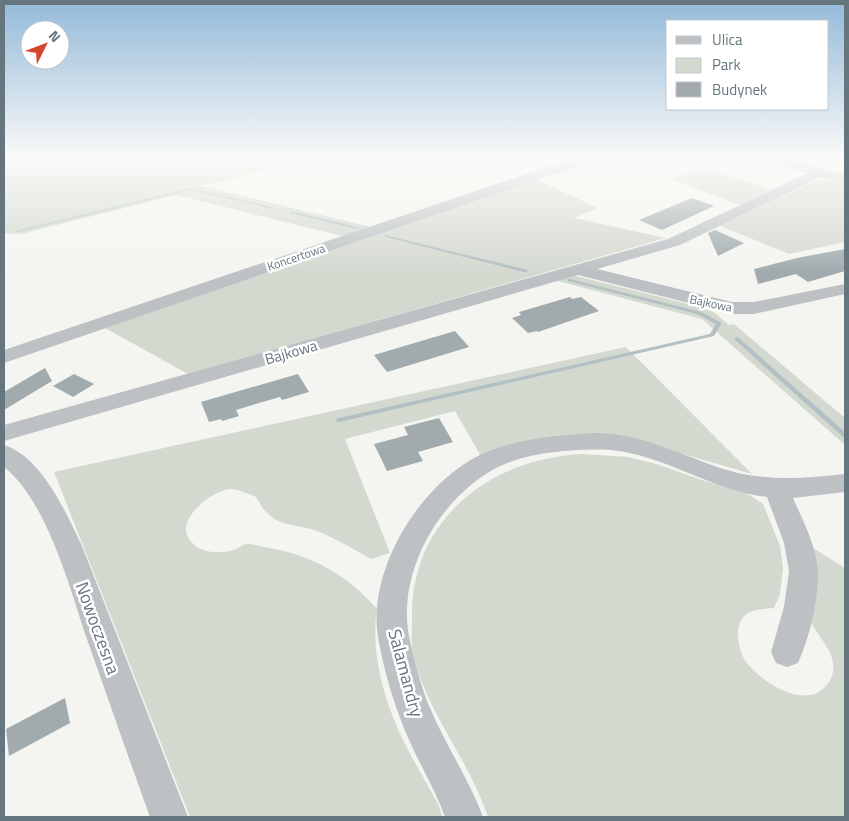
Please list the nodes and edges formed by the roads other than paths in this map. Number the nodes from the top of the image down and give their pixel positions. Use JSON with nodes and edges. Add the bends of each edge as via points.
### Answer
{"nodes":[{"id":1,"x":476,"y":196,"type":"edge"},
{"id":2,"x":769,"y":196,"type":"edge"},
{"id":3,"x":578,"y":269,"type":"junction"},
{"id":4,"x":845,"y":290,"type":"edge"},
{"id":5,"x":4,"y":357,"type":"edge"},
{"id":6,"x":4,"y":433,"type":"edge"},
{"id":7,"x":4,"y":454,"type":"edge"},
{"id":8,"x":845,"y":483,"type":"edge"},
{"id":9,"x":777,"y":490,"type":"junction"},
{"id":10,"x":787,"y":652,"type":"dead end"},
{"id":11,"x":169,"y":817,"type":"edge"},
{"id":12,"x":464,"y":817,"type":"edge"}],
"edges":[{"from":1,"to":5,"type":"street","name":"Koncertowa"},
{"from":2,"to":3,"type":"street","name":"Bajkowa","via":[[674,242]]},
{"from":3,"to":4,"type":"street","name":"Bajkowa","via":[[732,308],[754,308]]},
{"from":3,"to":6,"type":"street","name":"Bajkowa"},
{"from":7,"to":11,"type":"street","name":"Nowoczesna","via":[[25,473],[52,509]]},
{"from":8,"to":9,"type":"street","name":"Salamandry"},
{"from":9,"to":10,"type":"street","via":[[803,564],[800,603]]},
{"from":9,"to":12,"type":"street","name":"Salamandry","via":[[737,482],[642,448],[612,442],[560,444],[513,453],[480,466],[445,494],[408,550],[394,589],[392,622],[415,715]]}]}
